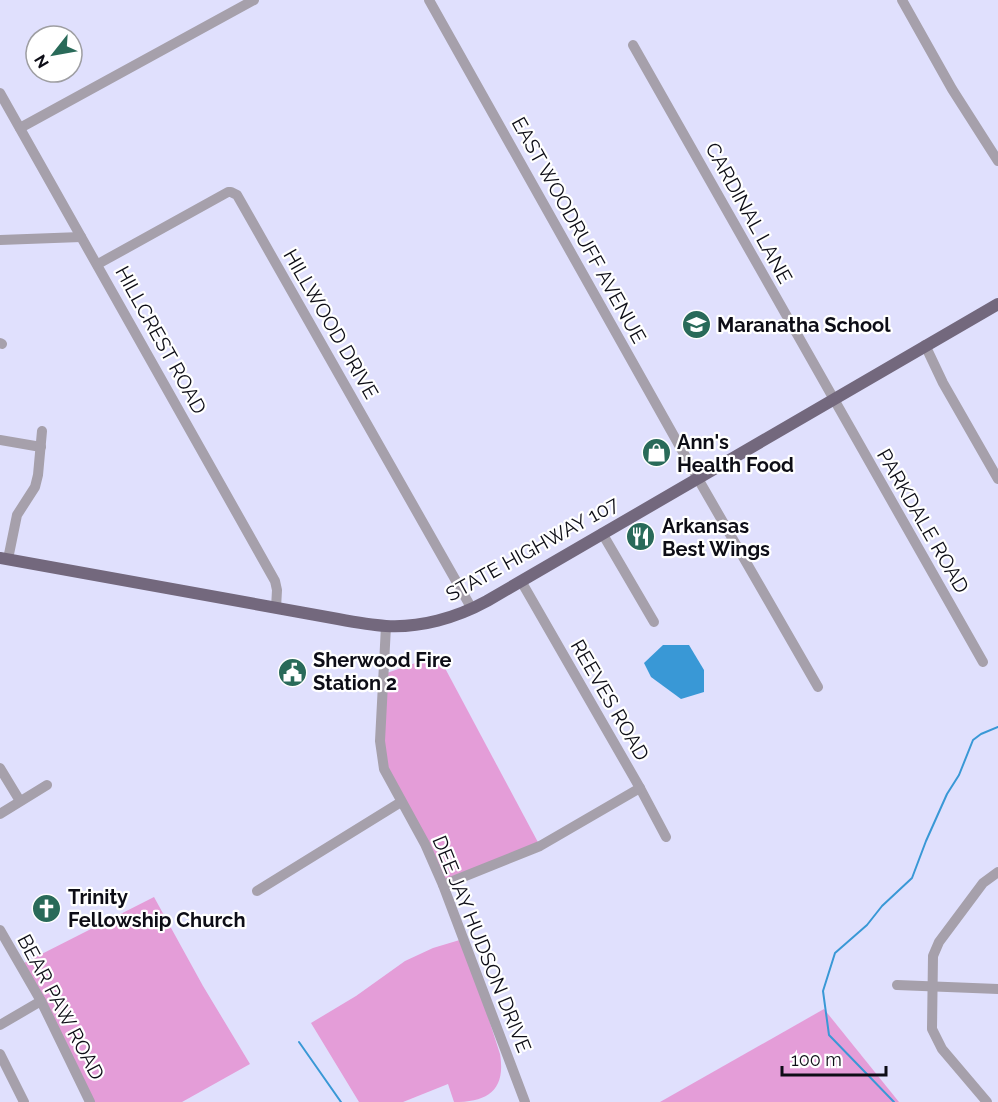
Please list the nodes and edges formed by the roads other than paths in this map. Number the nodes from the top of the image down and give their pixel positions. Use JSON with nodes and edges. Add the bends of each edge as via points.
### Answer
{"nodes":[{"id":1,"x":254,"y":0,"type":"edge"},
{"id":2,"x":429,"y":0,"type":"edge"},
{"id":3,"x":902,"y":0,"type":"edge"},
{"id":4,"x":633,"y":45,"type":"dead end"},
{"id":5,"x":0,"y":93,"type":"edge"},
{"id":6,"x":20,"y":128,"type":"junction"},
{"id":7,"x":998,"y":161,"type":"edge"},
{"id":8,"x":81,"y":237,"type":"junction"},
{"id":9,"x":0,"y":240,"type":"edge"},
{"id":10,"x":98,"y":264,"type":"junction"},
{"id":11,"x":998,"y":304,"type":"edge"},
{"id":12,"x":925,"y":345,"type":"junction"},
{"id":13,"x":832,"y":398,"type":"junction"},
{"id":14,"x":42,"y":431,"type":"dead end"},
{"id":15,"x":0,"y":440,"type":"edge"},
{"id":16,"x":41,"y":447,"type":"junction"},
{"id":17,"x":697,"y":477,"type":"junction"},
{"id":18,"x":998,"y":479,"type":"edge"},
{"id":19,"x":602,"y":533,"type":"junction"},
{"id":20,"x":4,"y":558,"type":"edge"},
{"id":21,"x":521,"y":581,"type":"junction"},
{"id":22,"x":276,"y":608,"type":"junction"},
{"id":23,"x":472,"y":609,"type":"junction"},
{"id":24,"x":654,"y":622,"type":"dead end"},
{"id":25,"x":386,"y":626,"type":"junction"},
{"id":26,"x":983,"y":662,"type":"dead end"},
{"id":27,"x":818,"y":687,"type":"dead end"},
{"id":28,"x":0,"y":768,"type":"edge"},
{"id":29,"x":47,"y":785,"type":"dead end"},
{"id":30,"x":640,"y":788,"type":"junction"},
{"id":31,"x":20,"y":801,"type":"junction"},
{"id":32,"x":400,"y":802,"type":"junction"},
{"id":33,"x":0,"y":814,"type":"edge"},
{"id":34,"x":666,"y":837,"type":"dead end"},
{"id":35,"x":998,"y":872,"type":"edge"},
{"id":36,"x":443,"y":885,"type":"junction"},
{"id":37,"x":257,"y":891,"type":"dead end"},
{"id":38,"x":0,"y":930,"type":"edge"},
{"id":39,"x":897,"y":985,"type":"dead end"},
{"id":40,"x":933,"y":987,"type":"junction"},
{"id":41,"x":998,"y":989,"type":"edge"},
{"id":42,"x":41,"y":1001,"type":"junction"},
{"id":43,"x":0,"y":1025,"type":"edge"},
{"id":44,"x":0,"y":1054,"type":"edge"},
{"id":45,"x":24,"y":1102,"type":"edge"},
{"id":46,"x":90,"y":1102,"type":"edge"},
{"id":47,"x":525,"y":1102,"type":"edge"},
{"id":48,"x":987,"y":1102,"type":"edge"}],
"edges":[{"from":1,"to":6,"type":"street"},
{"from":2,"to":17,"type":"street","name":"EAST WOODRUFF AVENUE"},
{"from":3,"to":7,"type":"street"},
{"from":4,"to":13,"type":"street","name":"CARDINAL LANE"},
{"from":5,"to":6,"type":"street","name":"HILLCREST ROAD"},
{"from":6,"to":8,"type":"street","name":"HILLCREST ROAD"},
{"from":8,"to":9,"type":"street"},
{"from":8,"to":10,"type":"street","name":"HILLCREST ROAD"},
{"from":10,"to":22,"type":"street","name":"HILLCREST ROAD","via":[[275,581]]},
{"from":10,"to":23,"type":"street","name":"HILLWOOD DRIVE","via":[[228,192],[237,195]]},
{"from":11,"to":12,"type":"main road","name":"STATE HIGHWAY 107"},
{"from":12,"to":13,"type":"main road","name":"STATE HIGHWAY 107"},
{"from":12,"to":18,"type":"street"},
{"from":13,"to":17,"type":"main road","name":"STATE HIGHWAY 107"},
{"from":13,"to":26,"type":"street","name":"PARKDALE ROAD"},
{"from":14,"to":16,"type":"street"},
{"from":15,"to":16,"type":"street"},
{"from":16,"to":20,"type":"street","via":[[35,487],[17,515]]},
{"from":17,"to":19,"type":"main road","name":"STATE HIGHWAY 107"},
{"from":17,"to":27,"type":"street","name":"EAST WOODRUFF AVENUE"},
{"from":19,"to":21,"type":"main road","name":"STATE HIGHWAY 107"},
{"from":19,"to":24,"type":"street"},
{"from":20,"to":22,"type":"main road","name":"STATE HIGHWAY 107"},
{"from":21,"to":23,"type":"main road","name":"STATE HIGHWAY 107"},
{"from":21,"to":30,"type":"street","name":"REEVES ROAD"},
{"from":22,"to":25,"type":"main road","name":"STATE HIGHWAY 107"},
{"from":23,"to":25,"type":"main road","name":"STATE HIGHWAY 107","via":[[442,620]]},
{"from":25,"to":32,"type":"street","name":"DEE JAY HUDSON DRIVE","via":[[380,741],[384,770]]},
{"from":28,"to":31,"type":"street"},
{"from":29,"to":31,"type":"street"},
{"from":30,"to":34,"type":"street","name":"REEVES ROAD"},
{"from":30,"to":36,"type":"street","via":[[540,846]]},
{"from":31,"to":33,"type":"street"},
{"from":32,"to":36,"type":"street","name":"DEE JAY HUDSON DRIVE"},
{"from":32,"to":37,"type":"street"},
{"from":35,"to":40,"type":"street","via":[[983,883],[939,942],[933,956]]},
{"from":36,"to":47,"type":"street","name":"DEE JAY HUDSON DRIVE"},
{"from":38,"to":42,"type":"street","name":"BEAR PAW ROAD"},
{"from":39,"to":40,"type":"street"},
{"from":40,"to":41,"type":"street"},
{"from":40,"to":48,"type":"street","via":[[932,1029],[942,1049]]},
{"from":42,"to":43,"type":"street"},
{"from":42,"to":46,"type":"street","name":"BEAR PAW ROAD"},
{"from":44,"to":45,"type":"street"}]}
